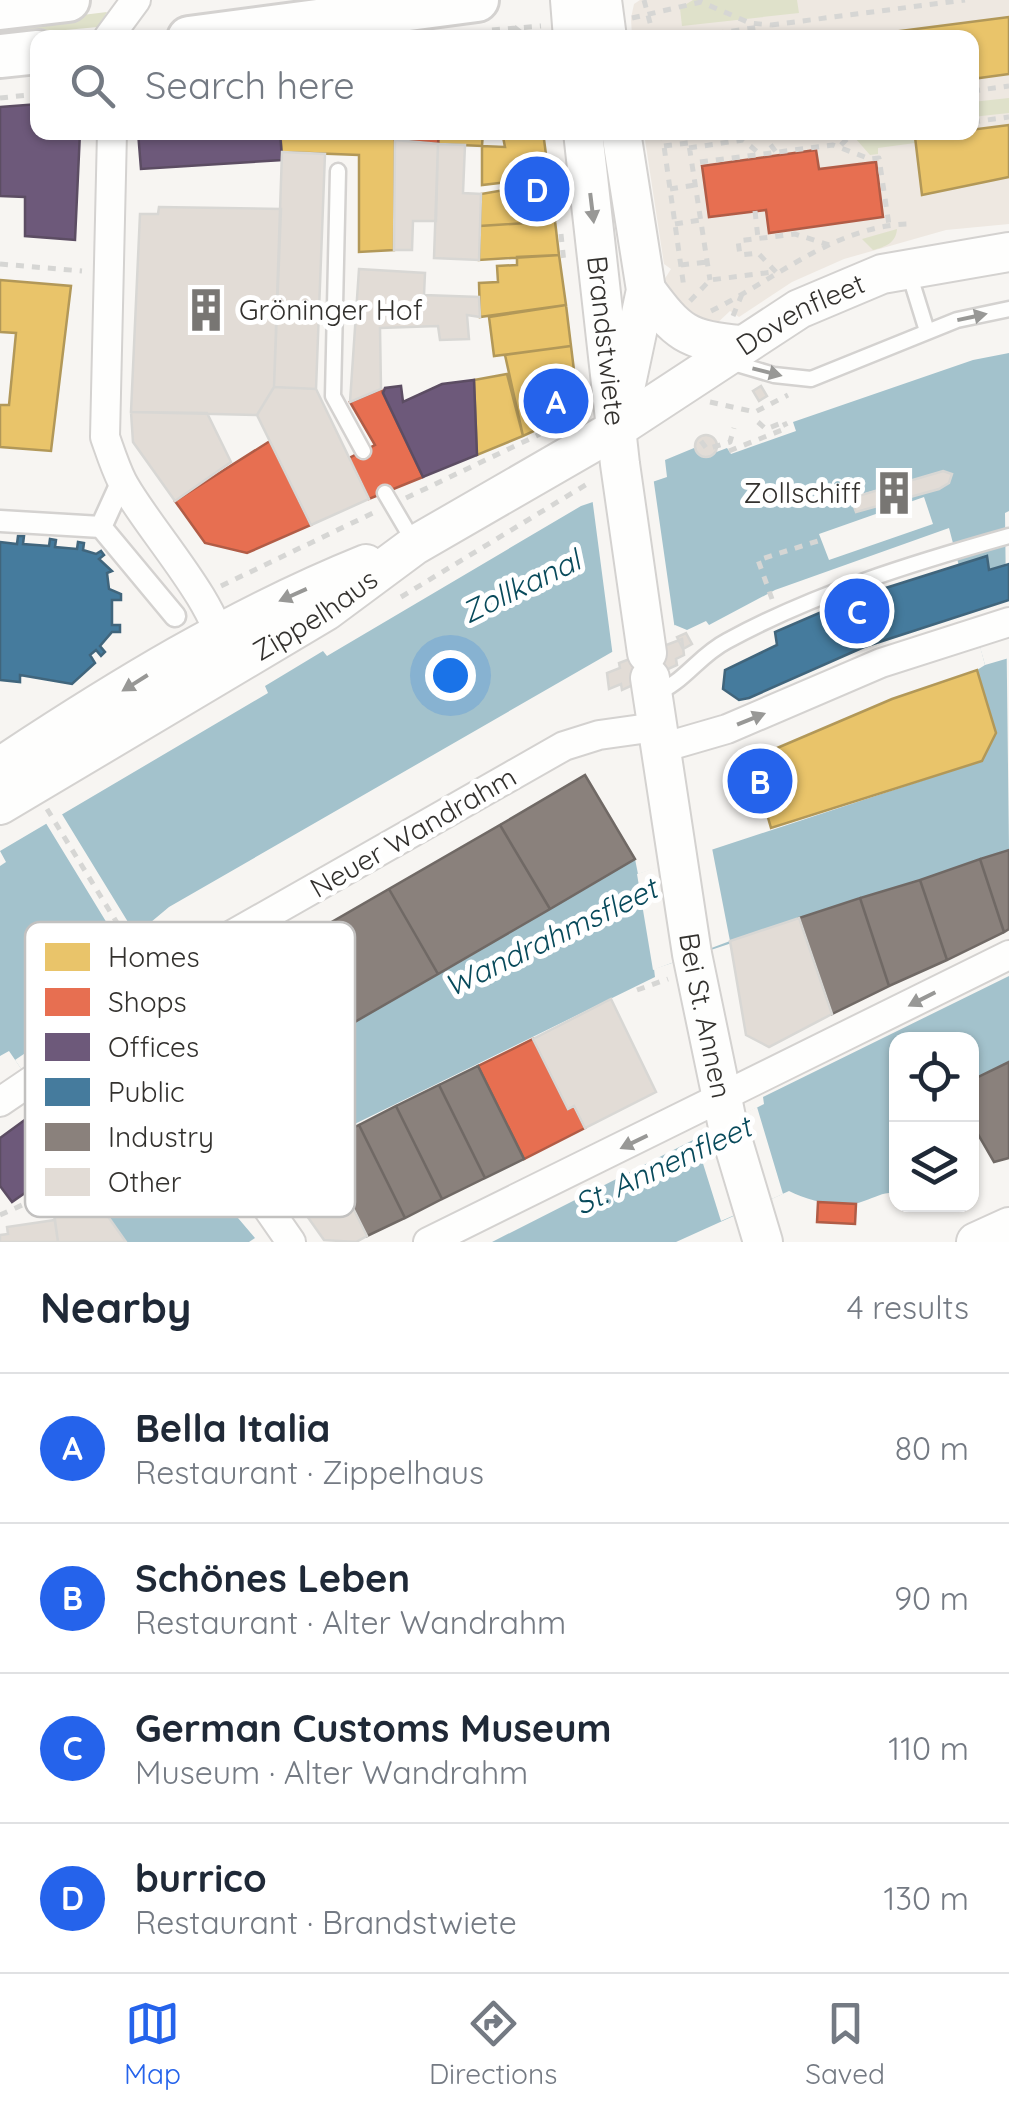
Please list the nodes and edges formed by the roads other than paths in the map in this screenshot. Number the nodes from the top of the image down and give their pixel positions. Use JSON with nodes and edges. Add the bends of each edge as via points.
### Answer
{"nodes":[{"id":1,"x":68,"y":0,"type":"edge"},
{"id":2,"x":136,"y":0,"type":"edge"},
{"id":3,"x":477,"y":0,"type":"edge"},
{"id":4,"x":0,"y":8,"type":"edge"},
{"id":5,"x":114,"y":30,"type":"edge"},
{"id":6,"x":274,"y":30,"type":"edge"},
{"id":7,"x":30,"y":53,"type":"edge"},
{"id":8,"x":0,"y":56,"type":"edge"},
{"id":9,"x":112,"y":140,"type":"edge"},
{"id":10,"x":584,"y":140,"type":"edge"},
{"id":11,"x":622,"y":140,"type":"edge"},
{"id":12,"x":338,"y":171,"type":"dead end"},
{"id":13,"x":1009,"y":252,"type":"edge"},
{"id":14,"x":908,"y":268,"type":"junction"},
{"id":15,"x":646,"y":290,"type":"junction"},
{"id":16,"x":1009,"y":309,"type":"edge"},
{"id":17,"x":928,"y":332,"type":"junction"},
{"id":18,"x":730,"y":352,"type":"junction"},
{"id":19,"x":616,"y":430,"type":"junction"},
{"id":20,"x":363,"y":451,"type":"dead end"},
{"id":21,"x":122,"y":481,"type":"junction"},
{"id":22,"x":388,"y":498,"type":"road end"},
{"id":23,"x":0,"y":520,"type":"edge"},
{"id":24,"x":101,"y":528,"type":"junction"},
{"id":25,"x":1009,"y":536,"type":"edge"},
{"id":26,"x":415,"y":545,"type":"junction"},
{"id":27,"x":175,"y":616,"type":"dead end"},
{"id":28,"x":1009,"y":622,"type":"edge"},
{"id":29,"x":219,"y":633,"type":"junction"},
{"id":30,"x":208,"y":681,"type":"junction"},
{"id":31,"x":653,"y":700,"type":"junction"},
{"id":32,"x":0,"y":767,"type":"edge"},
{"id":33,"x":0,"y":805,"type":"edge"},
{"id":34,"x":255,"y":922,"type":"edge"},
{"id":35,"x":1009,"y":955,"type":"edge"},
{"id":36,"x":25,"y":1085,"type":"edge"},
{"id":37,"x":0,"y":1102,"type":"edge"},
{"id":38,"x":725,"y":1111,"type":"junction"},
{"id":39,"x":272,"y":1217,"type":"edge"},
{"id":40,"x":759,"y":1224,"type":"edge"},
{"id":41,"x":1009,"y":1227,"type":"edge"},
{"id":42,"x":290,"y":1242,"type":"edge"},
{"id":43,"x":428,"y":1242,"type":"edge"},
{"id":44,"x":976,"y":1242,"type":"edge"}],
"edges":[{"from":1,"to":4,"type":"main road"},
{"from":2,"to":5,"type":"street"},
{"from":3,"to":6,"type":"main road"},
{"from":7,"to":8,"type":"main road"},
{"from":9,"to":21,"type":"street","via":[[105,437]]},
{"from":10,"to":19,"type":"main road","name":"Brandstwiete","one_way":true},
{"from":11,"to":15,"type":"main road","name":"Brandstwiete"},
{"from":12,"to":20,"type":"lane","via":[[333,396]]},
{"from":13,"to":14,"type":"main road","name":"Dovenfleet"},
{"from":14,"to":17,"type":"lane"},
{"from":14,"to":18,"type":"main road","name":"Dovenfleet","via":[[830,294]]},
{"from":15,"to":18,"type":"main road","via":[[679,331]]},
{"from":15,"to":19,"type":"main road","name":"Brandstwiete"},
{"from":17,"to":16,"type":"lane","one_way":true},
{"from":18,"to":17,"type":"lane","one_way":true,"via":[[774,375],[816,377]]},
{"from":18,"to":19,"type":"main road","name":"Dovenfleet"},
{"from":19,"to":26,"type":"main road","name":"Zippelhaus"},
{"from":19,"to":31,"type":"main road","name":"Bei St. Annen"},
{"from":21,"to":24,"type":"street"},
{"from":21,"to":29,"type":"street"},
{"from":22,"to":26,"type":"lane"},
{"from":23,"to":24,"type":"street"},
{"from":24,"to":27,"type":"street"},
{"from":25,"to":31,"type":"lane","via":[[860,582],[728,640]]},
{"from":26,"to":29,"type":"main road","name":"Zippelhaus","one_way":true},
{"from":26,"to":30,"type":"main road","name":"Zippelhaus","via":[[326,611]]},
{"from":31,"to":28,"type":"street","name":"Neuer Wandrahm","one_way":true,"via":[[726,729],[859,671]]},
{"from":29,"to":30,"type":"street","via":[[221,658]]},
{"from":29,"to":32,"type":"main road","name":"Zippelhaus","one_way":true},
{"from":30,"to":33,"type":"main road","name":"Zippelhaus"},
{"from":31,"to":34,"type":"street","name":"Neuer Wandrahm"},
{"from":31,"to":38,"type":"main road","name":"Bei St. Annen","via":[[675,861]]},
{"from":35,"to":38,"type":"street","one_way":true},
{"from":36,"to":37,"type":"street"},
{"from":38,"to":40,"type":"main road","name":"Bei St. Annen"},
{"from":38,"to":43,"type":"street","one_way":true},
{"from":39,"to":42,"type":"street"},
{"from":41,"to":44,"type":"main road"}]}
